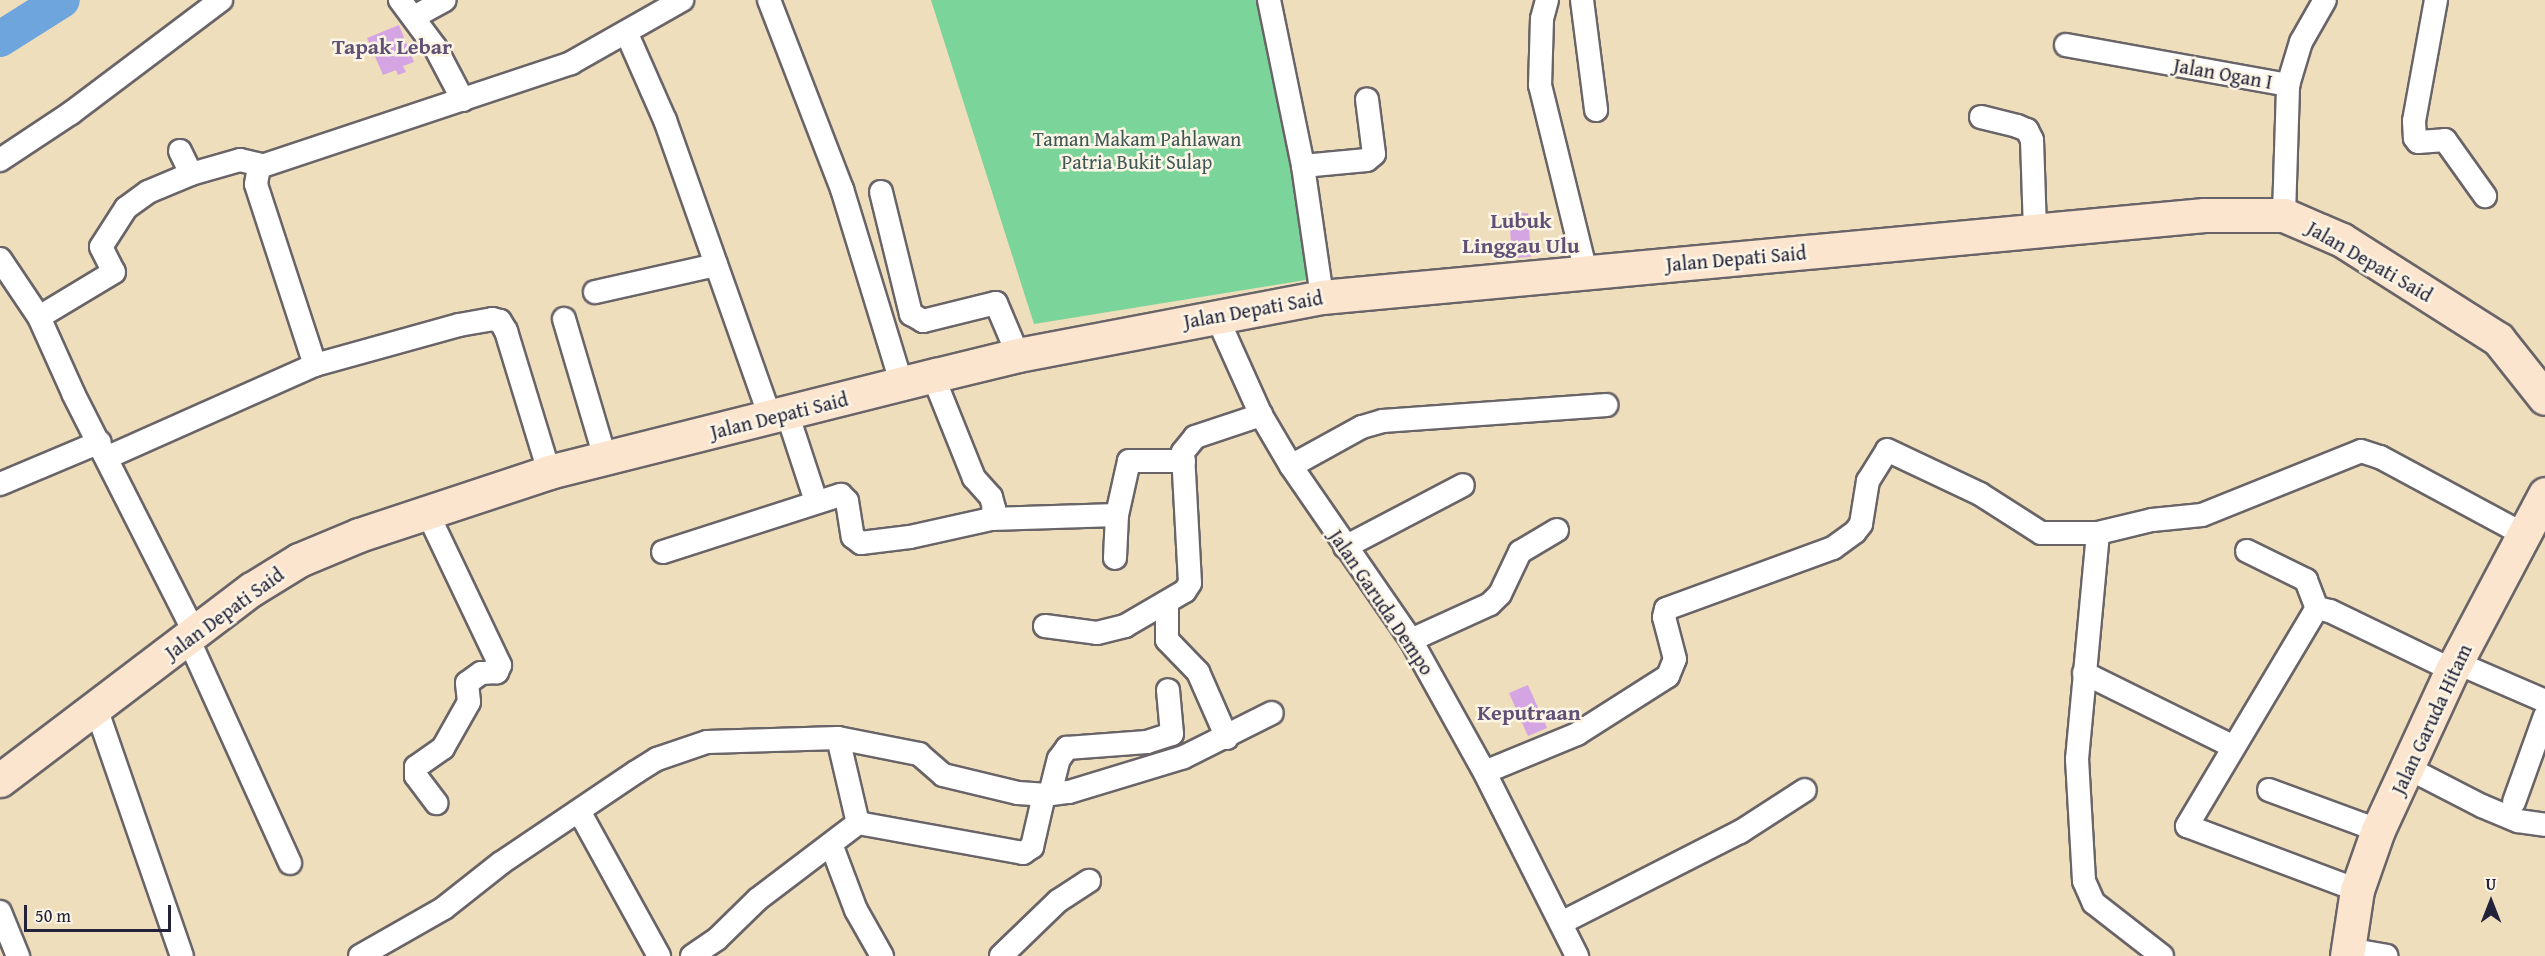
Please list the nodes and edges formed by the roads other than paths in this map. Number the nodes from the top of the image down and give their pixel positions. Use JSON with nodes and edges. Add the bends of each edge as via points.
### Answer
{"nodes":[{"id":1,"x":221,"y":0,"type":"edge"},
{"id":2,"x":445,"y":0,"type":"edge"},
{"id":3,"x":682,"y":0,"type":"edge"},
{"id":4,"x":769,"y":0,"type":"edge"},
{"id":5,"x":1269,"y":0,"type":"edge"},
{"id":6,"x":1547,"y":0,"type":"edge"},
{"id":7,"x":1582,"y":0,"type":"edge"},
{"id":8,"x":2325,"y":0,"type":"edge"},
{"id":9,"x":2436,"y":0,"type":"edge"},
{"id":10,"x":407,"y":8,"type":"edge"},
{"id":11,"x":627,"y":34,"type":"junction"},
{"id":12,"x":2066,"y":45,"type":"dead end"},
{"id":13,"x":2288,"y":85,"type":"junction"},
{"id":14,"x":463,"y":99,"type":"junction"},
{"id":15,"x":1367,"y":99,"type":"dead end"},
{"id":16,"x":1596,"y":110,"type":"dead end"},
{"id":17,"x":1981,"y":117,"type":"dead end"},
{"id":18,"x":180,"y":151,"type":"dead end"},
{"id":19,"x":0,"y":160,"type":"edge"},
{"id":20,"x":262,"y":165,"type":"junction"},
{"id":21,"x":1304,"y":166,"type":"junction"},
{"id":22,"x":191,"y":174,"type":"junction"},
{"id":23,"x":881,"y":192,"type":"dead end"},
{"id":24,"x":2485,"y":196,"type":"dead end"},
{"id":25,"x":2284,"y":215,"type":"junction"},
{"id":26,"x":2036,"y":231,"type":"junction"},
{"id":27,"x":0,"y":259,"type":"edge"},
{"id":28,"x":716,"y":265,"type":"junction"},
{"id":29,"x":1586,"y":272,"type":"junction"},
{"id":30,"x":595,"y":292,"type":"dead end"},
{"id":31,"x":1322,"y":297,"type":"junction"},
{"id":32,"x":1216,"y":315,"type":"junction"},
{"id":33,"x":39,"y":317,"type":"junction"},
{"id":34,"x":564,"y":319,"type":"dead end"},
{"id":35,"x":1018,"y":355,"type":"junction"},
{"id":36,"x":315,"y":366,"type":"junction"},
{"id":37,"x":933,"y":376,"type":"junction"},
{"id":38,"x":902,"y":385,"type":"junction"},
{"id":39,"x":2545,"y":398,"type":"edge"},
{"id":40,"x":1606,"y":405,"type":"dead end"},
{"id":41,"x":779,"y":415,"type":"junction"},
{"id":42,"x":1261,"y":415,"type":"junction"},
{"id":43,"x":104,"y":450,"type":"junction"},
{"id":44,"x":605,"y":457,"type":"junction"},
{"id":45,"x":1184,"y":461,"type":"junction"},
{"id":46,"x":1291,"y":466,"type":"junction"},
{"id":47,"x":549,"y":472,"type":"junction"},
{"id":48,"x":0,"y":484,"type":"edge"},
{"id":49,"x":1463,"y":485,"type":"dead end"},
{"id":50,"x":2545,"y":494,"type":"edge"},
{"id":51,"x":816,"y":501,"type":"junction"},
{"id":52,"x":427,"y":512,"type":"junction"},
{"id":53,"x":1117,"y":515,"type":"junction"},
{"id":54,"x":991,"y":519,"type":"junction"},
{"id":55,"x":1557,"y":530,"type":"dead end"},
{"id":56,"x":2098,"y":533,"type":"junction"},
{"id":57,"x":2525,"y":535,"type":"junction"},
{"id":58,"x":1345,"y":547,"type":"junction"},
{"id":59,"x":2247,"y":551,"type":"dead end"},
{"id":60,"x":663,"y":552,"type":"dead end"},
{"id":61,"x":1114,"y":558,"type":"dead end"},
{"id":62,"x":1167,"y":604,"type":"junction"},
{"id":63,"x":2317,"y":608,"type":"junction"},
{"id":64,"x":1045,"y":626,"type":"dead end"},
{"id":65,"x":192,"y":636,"type":"junction"},
{"id":66,"x":1411,"y":640,"type":"junction"},
{"id":67,"x":2453,"y":666,"type":"junction"},
{"id":68,"x":2084,"y":673,"type":"junction"},
{"id":69,"x":1168,"y":690,"type":"dead end"},
{"id":70,"x":2545,"y":701,"type":"edge"},
{"id":71,"x":96,"y":708,"type":"junction"},
{"id":72,"x":1272,"y":713,"type":"dead end"},
{"id":73,"x":2545,"y":716,"type":"edge"},
{"id":74,"x":1172,"y":734,"type":"junction"},
{"id":75,"x":838,"y":738,"type":"junction"},
{"id":76,"x":1227,"y":738,"type":"junction"},
{"id":77,"x":2232,"y":746,"type":"junction"},
{"id":78,"x":1184,"y":757,"type":"junction"},
{"id":79,"x":2408,"y":768,"type":"junction"},
{"id":80,"x":1485,"y":772,"type":"junction"},
{"id":81,"x":0,"y":780,"type":"edge"},
{"id":82,"x":1805,"y":789,"type":"dead end"},
{"id":83,"x":2269,"y":789,"type":"dead end"},
{"id":84,"x":1047,"y":795,"type":"junction"},
{"id":85,"x":2514,"y":802,"type":"dead end"},
{"id":86,"x":436,"y":803,"type":"dead end"},
{"id":87,"x":579,"y":811,"type":"junction"},
{"id":88,"x":858,"y":823,"type":"junction"},
{"id":89,"x":2545,"y":825,"type":"edge"},
{"id":90,"x":2378,"y":830,"type":"junction"},
{"id":91,"x":831,"y":844,"type":"junction"},
{"id":92,"x":290,"y":863,"type":"dead end"},
{"id":93,"x":1089,"y":880,"type":"dead end"},
{"id":94,"x":2357,"y":890,"type":"junction"},
{"id":95,"x":0,"y":912,"type":"edge"},
{"id":96,"x":1563,"y":921,"type":"junction"},
{"id":97,"x":375,"y":953,"type":"edge"},
{"id":98,"x":2347,"y":953,"type":"edge"},
{"id":99,"x":18,"y":956,"type":"edge"},
{"id":100,"x":183,"y":956,"type":"edge"},
{"id":101,"x":659,"y":956,"type":"edge"},
{"id":102,"x":692,"y":956,"type":"edge"},
{"id":103,"x":882,"y":956,"type":"edge"},
{"id":104,"x":1000,"y":956,"type":"edge"},
{"id":105,"x":1577,"y":956,"type":"edge"},
{"id":106,"x":2162,"y":956,"type":"edge"},
{"id":107,"x":2386,"y":956,"type":"edge"}],
"edges":[{"from":1,"to":19,"type":"street","via":[[71,113]]},
{"from":2,"to":10,"type":"street"},
{"from":3,"to":11,"type":"street"},
{"from":4,"to":38,"type":"street","via":[[842,189]]},
{"from":5,"to":21,"type":"street"},
{"from":6,"to":29,"type":"street","via":[[1542,19],[1540,85]]},
{"from":7,"to":16,"type":"street"},
{"from":8,"to":13,"type":"street","via":[[2298,48]]},
{"from":9,"to":24,"type":"street","via":[[2414,121],[2415,138],[2418,142],[2445,140]]},
{"from":10,"to":14,"type":"street"},
{"from":11,"to":14,"type":"street","via":[[571,63]]},
{"from":11,"to":28,"type":"street","via":[[665,120]]},
{"from":12,"to":13,"type":"street","name":"Jalan Ogan I"},
{"from":13,"to":25,"type":"street","name":"Jalan Ogan I"},
{"from":14,"to":20,"type":"street"},
{"from":15,"to":21,"type":"street","via":[[1374,154],[1367,160]]},
{"from":17,"to":26,"type":"street","via":[[2027,130],[2032,140]]},
{"from":18,"to":22,"type":"street"},
{"from":20,"to":22,"type":"street","via":[[240,160]]},
{"from":20,"to":36,"type":"street","via":[[256,173],[256,184]]},
{"from":21,"to":31,"type":"street"},
{"from":22,"to":33,"type":"street","via":[[148,192],[126,208],[102,247],[114,272]]},
{"from":23,"to":35,"type":"street","via":[[911,314],[923,321],[996,303]]},
{"from":25,"to":26,"type":"main road","name":"Jalan Depati Said","via":[[2204,215]]},
{"from":25,"to":39,"type":"main road","name":"Jalan Depati Said","via":[[2342,240],[2498,339]]},
{"from":26,"to":29,"type":"main road","name":"Jalan Depati Said"},
{"from":27,"to":33,"type":"street"},
{"from":28,"to":30,"type":"street"},
{"from":28,"to":41,"type":"street"},
{"from":29,"to":31,"type":"main road","name":"Jalan Depati Said"},
{"from":31,"to":32,"type":"main road","name":"Jalan Depati Said"},
{"from":32,"to":35,"type":"main road","name":"Jalan Depati Said"},
{"from":32,"to":42,"type":"street","name":"Jalan Garuda Dempo"},
{"from":33,"to":43,"type":"street"},
{"from":34,"to":44,"type":"street"},
{"from":35,"to":37,"type":"main road","name":"Jalan Depati Said"},
{"from":36,"to":43,"type":"street"},
{"from":36,"to":47,"type":"street","via":[[459,325],[500,321]]},
{"from":37,"to":38,"type":"main road","name":"Jalan Depati Said"},
{"from":37,"to":54,"type":"street","via":[[974,478],[991,497]]},
{"from":38,"to":41,"type":"main road","name":"Jalan Depati Said"},
{"from":40,"to":46,"type":"street","via":[[1383,421],[1362,427]]},
{"from":41,"to":44,"type":"main road","name":"Jalan Depati Said"},
{"from":41,"to":51,"type":"street"},
{"from":42,"to":45,"type":"street","via":[[1195,437],[1183,452]]},
{"from":42,"to":46,"type":"street","name":"Jalan Garuda Dempo"},
{"from":43,"to":48,"type":"street"},
{"from":43,"to":65,"type":"street"},
{"from":44,"to":47,"type":"main road","name":"Jalan Depati Said"},
{"from":45,"to":53,"type":"street","via":[[1129,461]]},
{"from":45,"to":62,"type":"street","via":[[1190,583]]},
{"from":46,"to":58,"type":"street","name":"Jalan Garuda Dempo"},
{"from":47,"to":52,"type":"main road","name":"Jalan Depati Said"},
{"from":49,"to":58,"type":"street"},
{"from":50,"to":57,"type":"main road","name":"Jalan Garuda Hitam"},
{"from":51,"to":54,"type":"street","via":[[844,498],[853,537],[861,543]]},
{"from":51,"to":60,"type":"street"},
{"from":52,"to":65,"type":"main road","name":"Jalan Depati Said","via":[[299,560],[252,589]]},
{"from":52,"to":86,"type":"street","via":[[500,665],[497,672],[481,673],[467,683],[469,702],[443,748],[416,767],[416,776]]},
{"from":53,"to":54,"type":"street"},
{"from":53,"to":61,"type":"street"},
{"from":55,"to":66,"type":"street","via":[[1520,552],[1500,594],[1490,604]]},
{"from":56,"to":57,"type":"street","via":[[2152,520],[2202,515],[2361,451],[2380,457]]},
{"from":56,"to":68,"type":"street"},
{"from":56,"to":80,"type":"street","via":[[2034,531],[1980,494],[1887,450],[1868,481],[1861,524],[1850,536],[1833,548],[1666,609],[1664,616],[1675,659],[1668,676],[1577,734]]},
{"from":57,"to":67,"type":"main road","name":"Jalan Garuda Hitam"},
{"from":58,"to":66,"type":"street","name":"Jalan Garuda Dempo"},
{"from":59,"to":63,"type":"street","via":[[2306,580]]},
{"from":62,"to":64,"type":"street","via":[[1125,626],[1097,633]]},
{"from":62,"to":76,"type":"street","via":[[1167,640],[1198,672]]},
{"from":63,"to":67,"type":"street"},
{"from":63,"to":77,"type":"street"},
{"from":65,"to":71,"type":"main road","name":"Jalan Depati Said"},
{"from":65,"to":92,"type":"street"},
{"from":66,"to":80,"type":"street","name":"Jalan Garuda Dempo"},
{"from":67,"to":70,"type":"street"},
{"from":67,"to":79,"type":"main road","name":"Jalan Garuda Hitam"},
{"from":68,"to":77,"type":"street"},
{"from":68,"to":106,"type":"street","via":[[2077,759],[2086,892],[2094,903]]},
{"from":69,"to":74,"type":"street"},
{"from":71,"to":81,"type":"main road","name":"Jalan Depati Said"},
{"from":71,"to":100,"type":"street"},
{"from":72,"to":76,"type":"street"},
{"from":73,"to":85,"type":"street"},
{"from":74,"to":78,"type":"street"},
{"from":74,"to":84,"type":"street","via":[[1147,742],[1066,748]]},
{"from":75,"to":84,"type":"street","via":[[919,754],[943,775],[1018,793]]},
{"from":75,"to":87,"type":"street","via":[[707,742],[657,759]]},
{"from":75,"to":88,"type":"street"},
{"from":76,"to":78,"type":"street"},
{"from":77,"to":94,"type":"street","via":[[2187,826]]},
{"from":78,"to":84,"type":"street","via":[[1070,792]]},
{"from":79,"to":89,"type":"street","via":[[2518,821]]},
{"from":79,"to":90,"type":"main road","name":"Jalan Garuda Hitam"},
{"from":80,"to":96,"type":"street","name":"Jalan Garuda Dempo"},
{"from":82,"to":96,"type":"street","via":[[1740,832]]},
{"from":83,"to":90,"type":"street"},
{"from":84,"to":88,"type":"street","via":[[1032,847],[1023,853]]},
{"from":87,"to":97,"type":"street"},
{"from":87,"to":101,"type":"street"},
{"from":88,"to":91,"type":"street"},
{"from":90,"to":94,"type":"main road","name":"Jalan Garuda Hitam"},
{"from":91,"to":102,"type":"street"},
{"from":91,"to":103,"type":"street","via":[[856,910]]},
{"from":93,"to":104,"type":"street","via":[[1058,901]]},
{"from":94,"to":98,"type":"main road","name":"Jalan Garuda Hitam"},
{"from":95,"to":99,"type":"street"},
{"from":96,"to":105,"type":"street","name":"Jalan Garuda Dempo"},
{"from":98,"to":107,"type":"street"}]}
